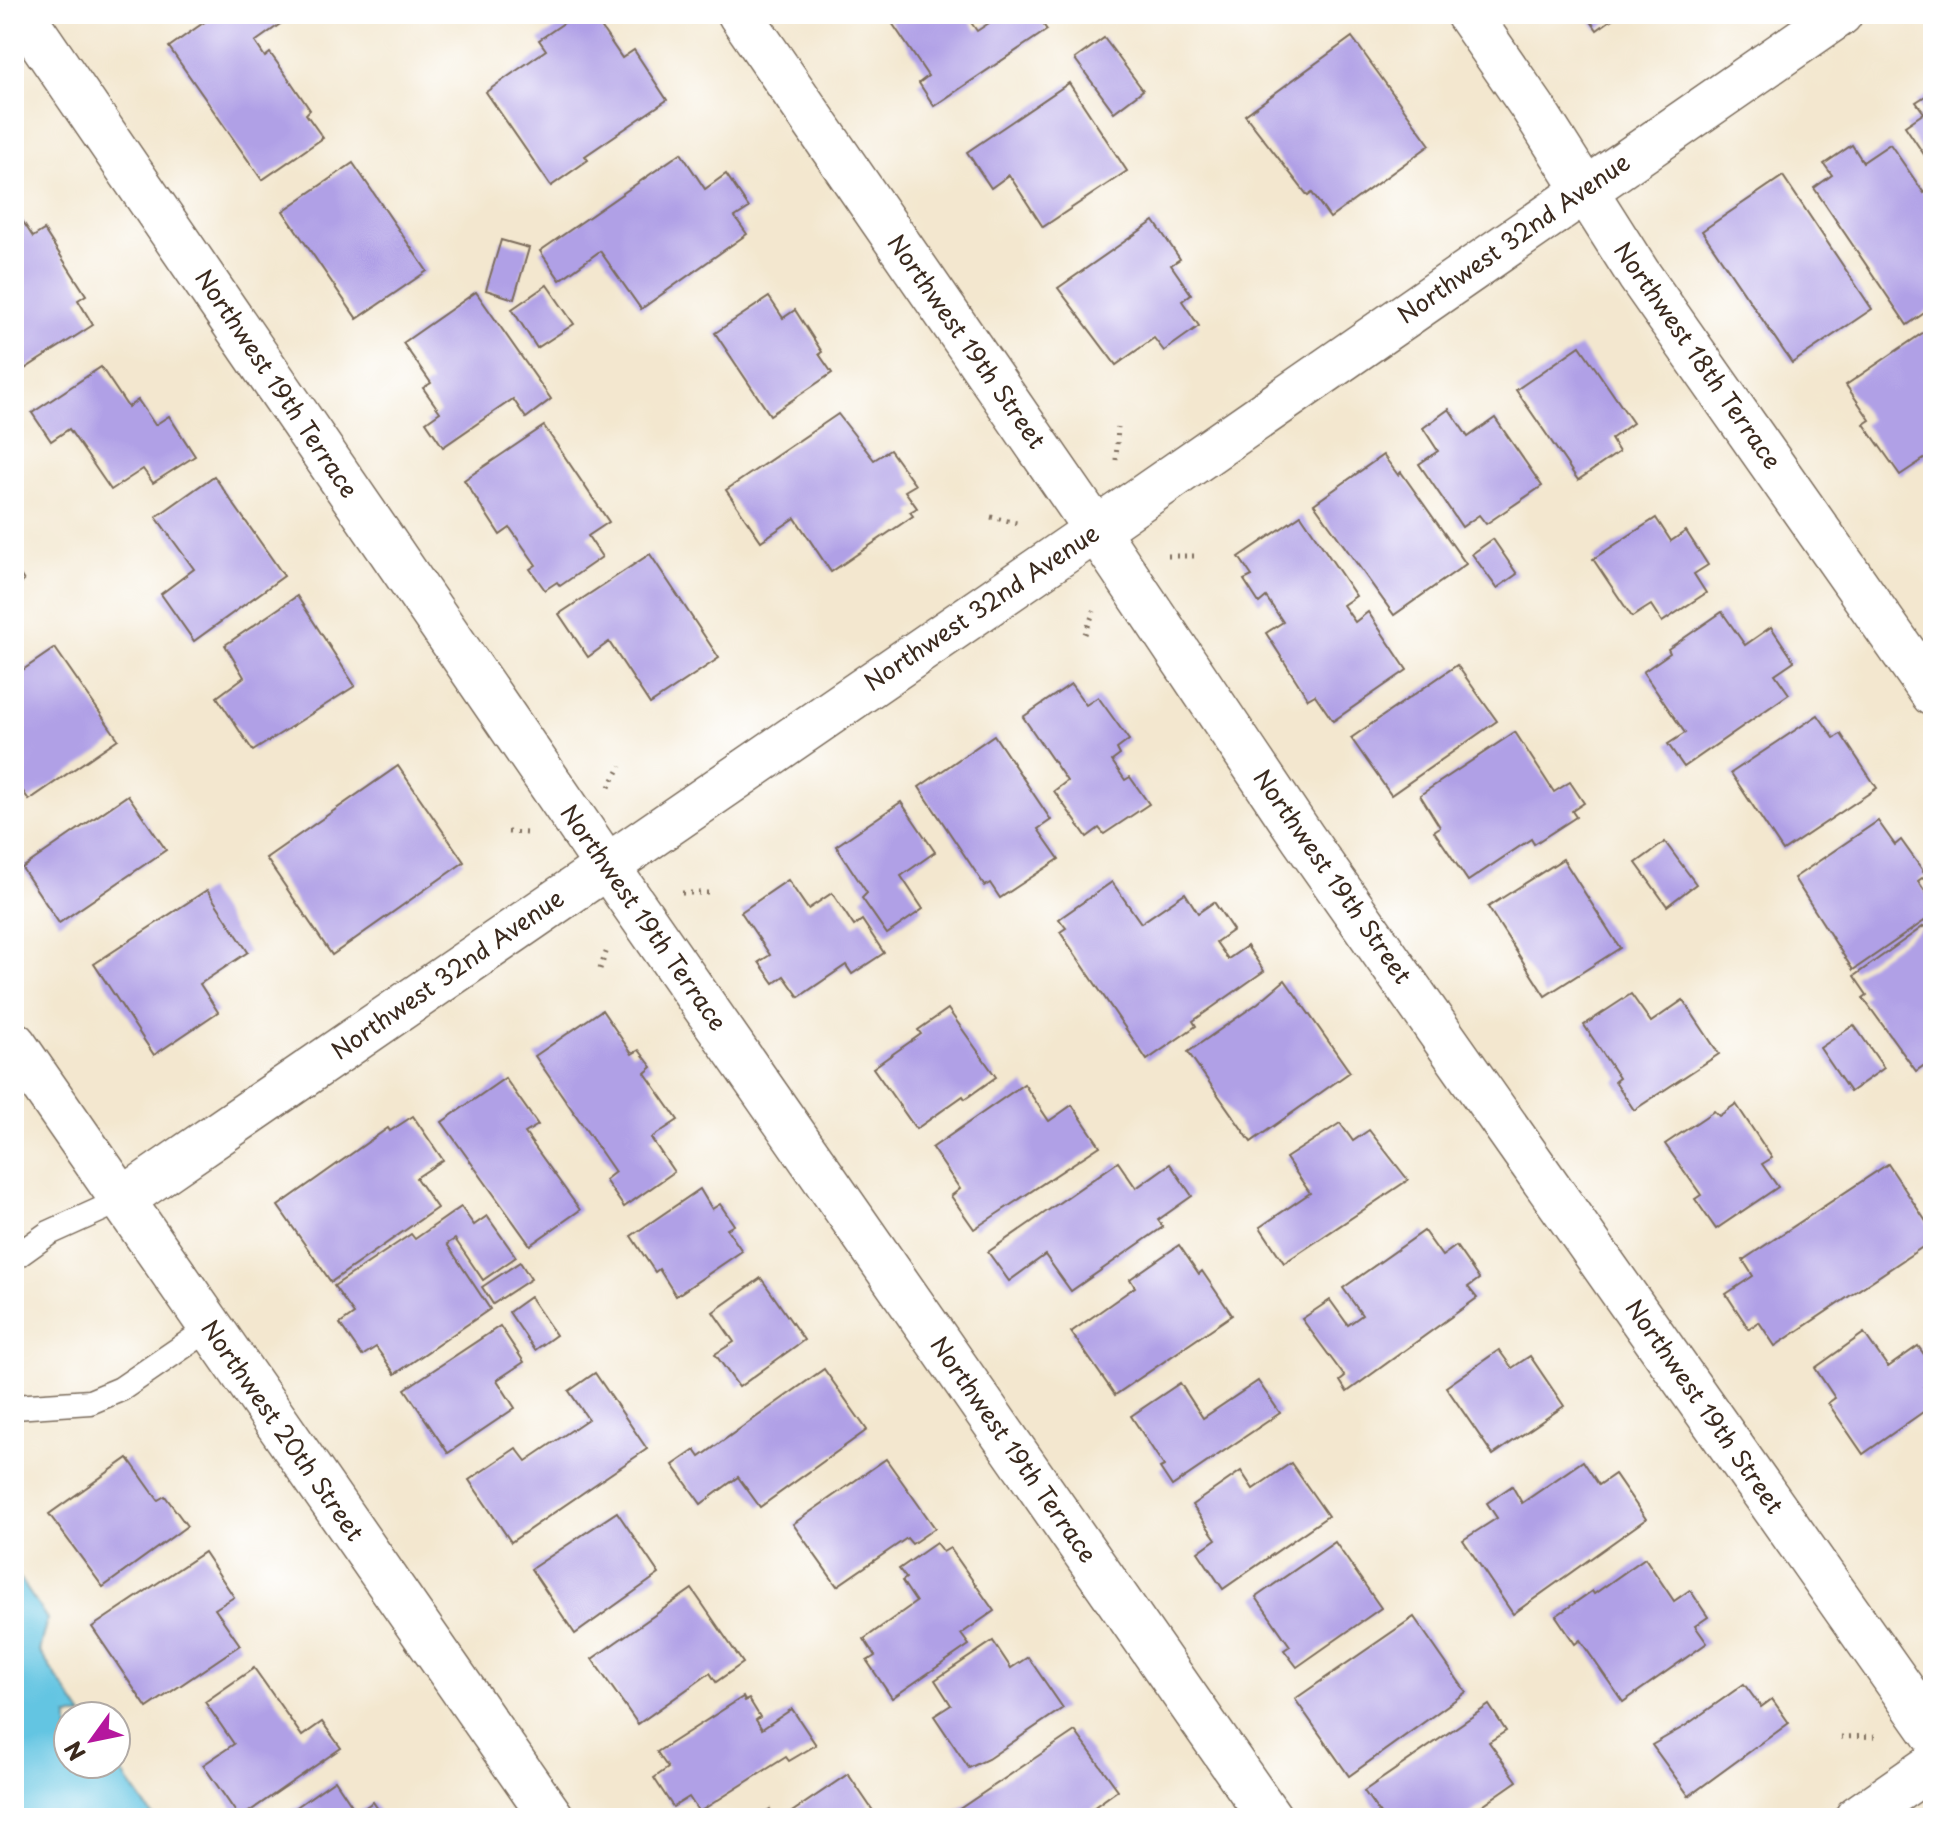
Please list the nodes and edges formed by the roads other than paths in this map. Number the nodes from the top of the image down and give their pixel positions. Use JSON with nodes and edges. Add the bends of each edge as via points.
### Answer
{"nodes":[{"id":1,"x":22,"y":14,"type":"edge"},
{"id":2,"x":740,"y":14,"type":"edge"},
{"id":3,"x":1468,"y":14,"type":"edge"},
{"id":4,"x":1840,"y":14,"type":"edge"},
{"id":5,"x":1584,"y":190,"type":"junction"},
{"id":6,"x":1096,"y":530,"type":"junction"},
{"id":7,"x":1933,"y":694,"type":"edge"},
{"id":8,"x":606,"y":865,"type":"junction"},
{"id":9,"x":14,"y":1044,"type":"edge"},
{"id":10,"x":122,"y":1200,"type":"junction"},
{"id":11,"x":14,"y":1258,"type":"edge"},
{"id":12,"x":210,"y":1328,"type":"junction"},
{"id":13,"x":14,"y":1407,"type":"edge"},
{"id":14,"x":1933,"y":1733,"type":"edge"},
{"id":15,"x":1933,"y":1765,"type":"edge"},
{"id":16,"x":552,"y":1818,"type":"edge"},
{"id":17,"x":1270,"y":1818,"type":"edge"},
{"id":18,"x":1857,"y":1818,"type":"edge"}],
"edges":[{"from":1,"to":8,"type":"street","name":"Northwest 19th Terrace"},
{"from":2,"to":6,"type":"street","name":"Northwest 19th Street"},
{"from":3,"to":5,"type":"street","name":"Northwest 18th Terrace"},
{"from":4,"to":5,"type":"street","name":"Northwest 32nd Avenue"},
{"from":5,"to":6,"type":"street","name":"Northwest 32nd Avenue"},
{"from":5,"to":7,"type":"street","name":"Northwest 18th Terrace"},
{"from":6,"to":8,"type":"street","name":"Northwest 32nd Avenue"},
{"from":6,"to":14,"type":"street","name":"Northwest 19th Street","via":[[1312,851]]},
{"from":8,"to":10,"type":"street","name":"Northwest 32nd Avenue"},
{"from":8,"to":17,"type":"street","name":"Northwest 19th Terrace"},
{"from":9,"to":10,"type":"street","name":"Northwest 20th Street"},
{"from":10,"to":11,"type":"lane","via":[[49,1233]]},
{"from":10,"to":12,"type":"street","name":"Northwest 20th Street"},
{"from":12,"to":13,"type":"lane","via":[[121,1389],[90,1402]]},
{"from":12,"to":16,"type":"street","name":"Northwest 20th Street"},
{"from":15,"to":18,"type":"street"}]}
